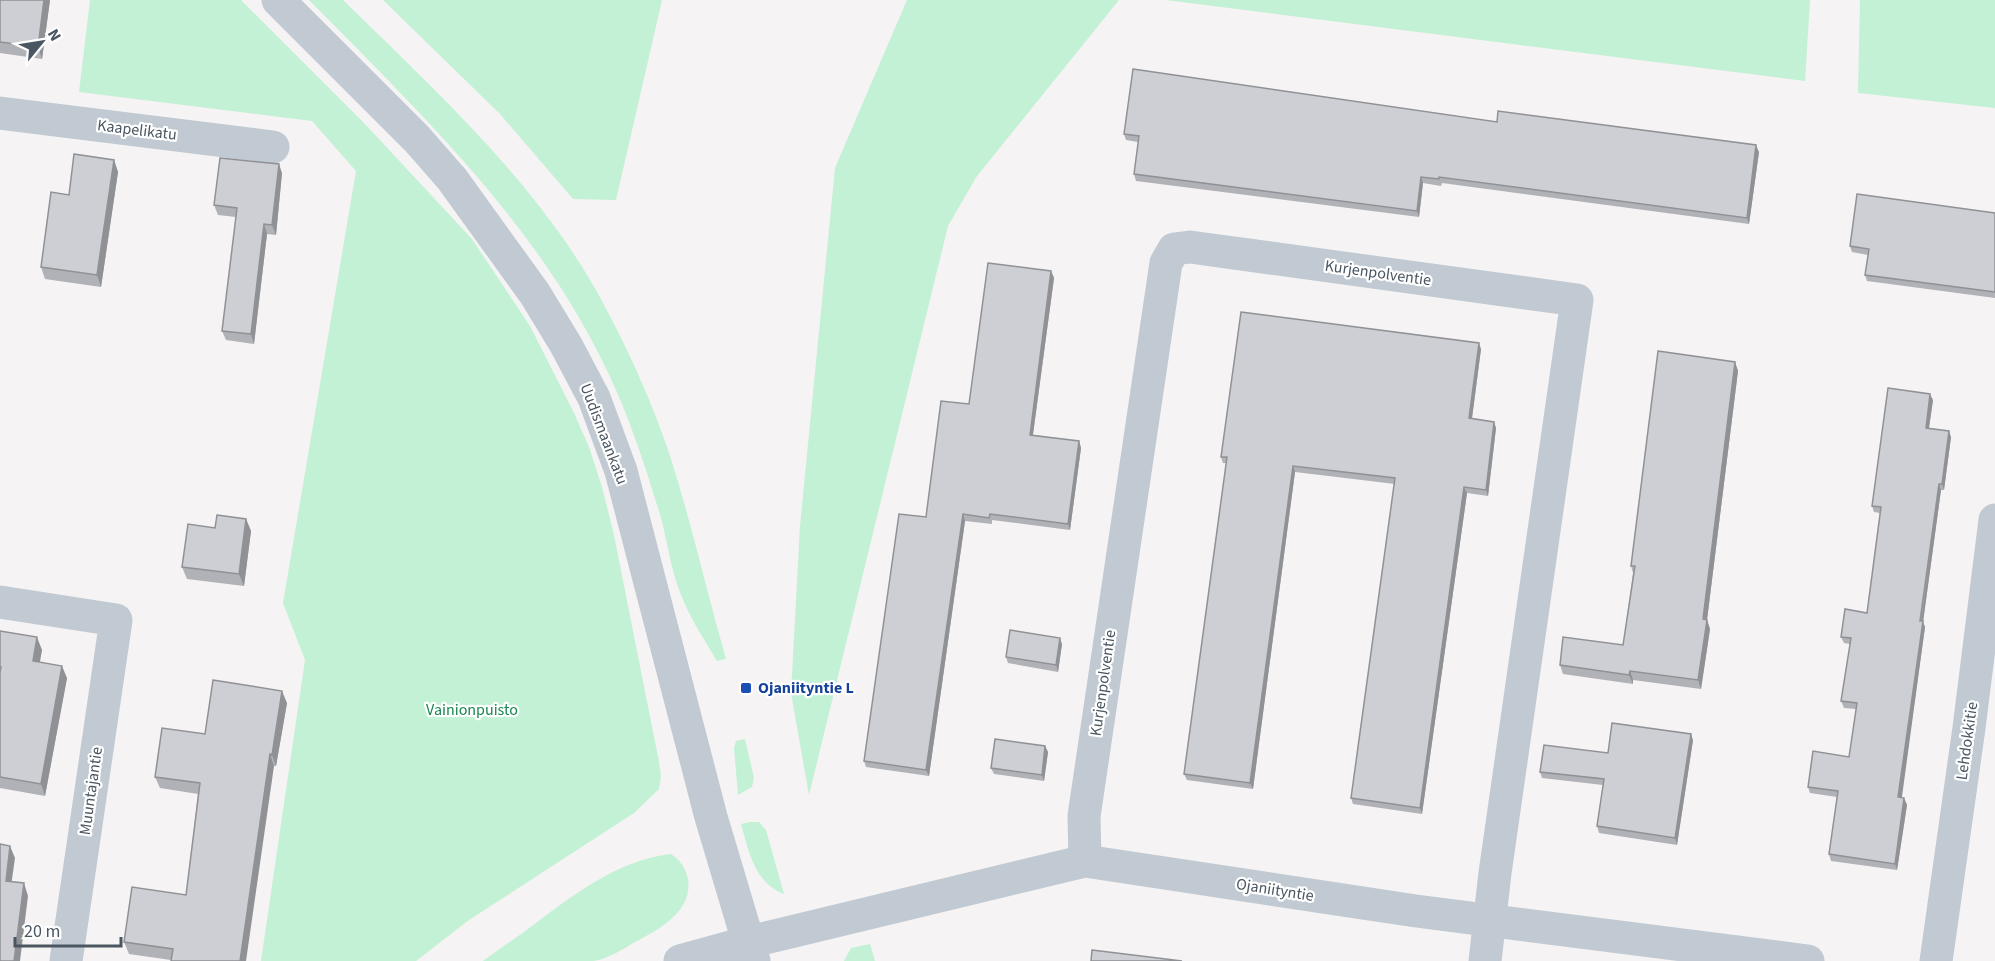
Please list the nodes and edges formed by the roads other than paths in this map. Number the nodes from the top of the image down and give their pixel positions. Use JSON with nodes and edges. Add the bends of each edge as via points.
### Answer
{"nodes":[{"id":1,"x":278,"y":0,"type":"edge"},
{"id":2,"x":0,"y":112,"type":"edge"},
{"id":3,"x":273,"y":147,"type":"dead end"},
{"id":4,"x":1995,"y":520,"type":"edge"},
{"id":5,"x":0,"y":602,"type":"edge"},
{"id":6,"x":1982,"y":730,"type":"edge"},
{"id":7,"x":1085,"y":861,"type":"junction"},
{"id":8,"x":1490,"y":921,"type":"junction"},
{"id":9,"x":751,"y":951,"type":"edge"},
{"id":10,"x":66,"y":961,"type":"edge"},
{"id":11,"x":680,"y":961,"type":"edge"},
{"id":12,"x":1485,"y":961,"type":"edge"},
{"id":13,"x":1808,"y":961,"type":"edge"},
{"id":14,"x":1936,"y":961,"type":"edge"}],
"edges":[{"from":1,"to":9,"type":"street","name":"Uudismaankatu","via":[[452,179],[535,294],[594,398],[621,471],[711,817]]},
{"from":2,"to":3,"type":"street","name":"Kaapelikatu"},
{"from":4,"to":6,"type":"street","name":"Lehdokkitie"},
{"from":5,"to":10,"type":"street","name":"Muuntajantie","via":[[116,620]]},
{"from":6,"to":14,"type":"street","name":"Lehdokkitie"},
{"from":7,"to":8,"type":"street","name":"Ojaniityntie"},
{"from":7,"to":8,"type":"street","name":"Kurjenpolventie","via":[[1084,816],[1166,263],[1173,249],[1190,247],[1577,300]]},
{"from":7,"to":9,"type":"street","name":"Ojaniityntie"},
{"from":8,"to":12,"type":"street"},
{"from":8,"to":13,"type":"street","name":"Ojaniityntie"},
{"from":9,"to":11,"type":"street","name":"Ojaniityntie"}]}
